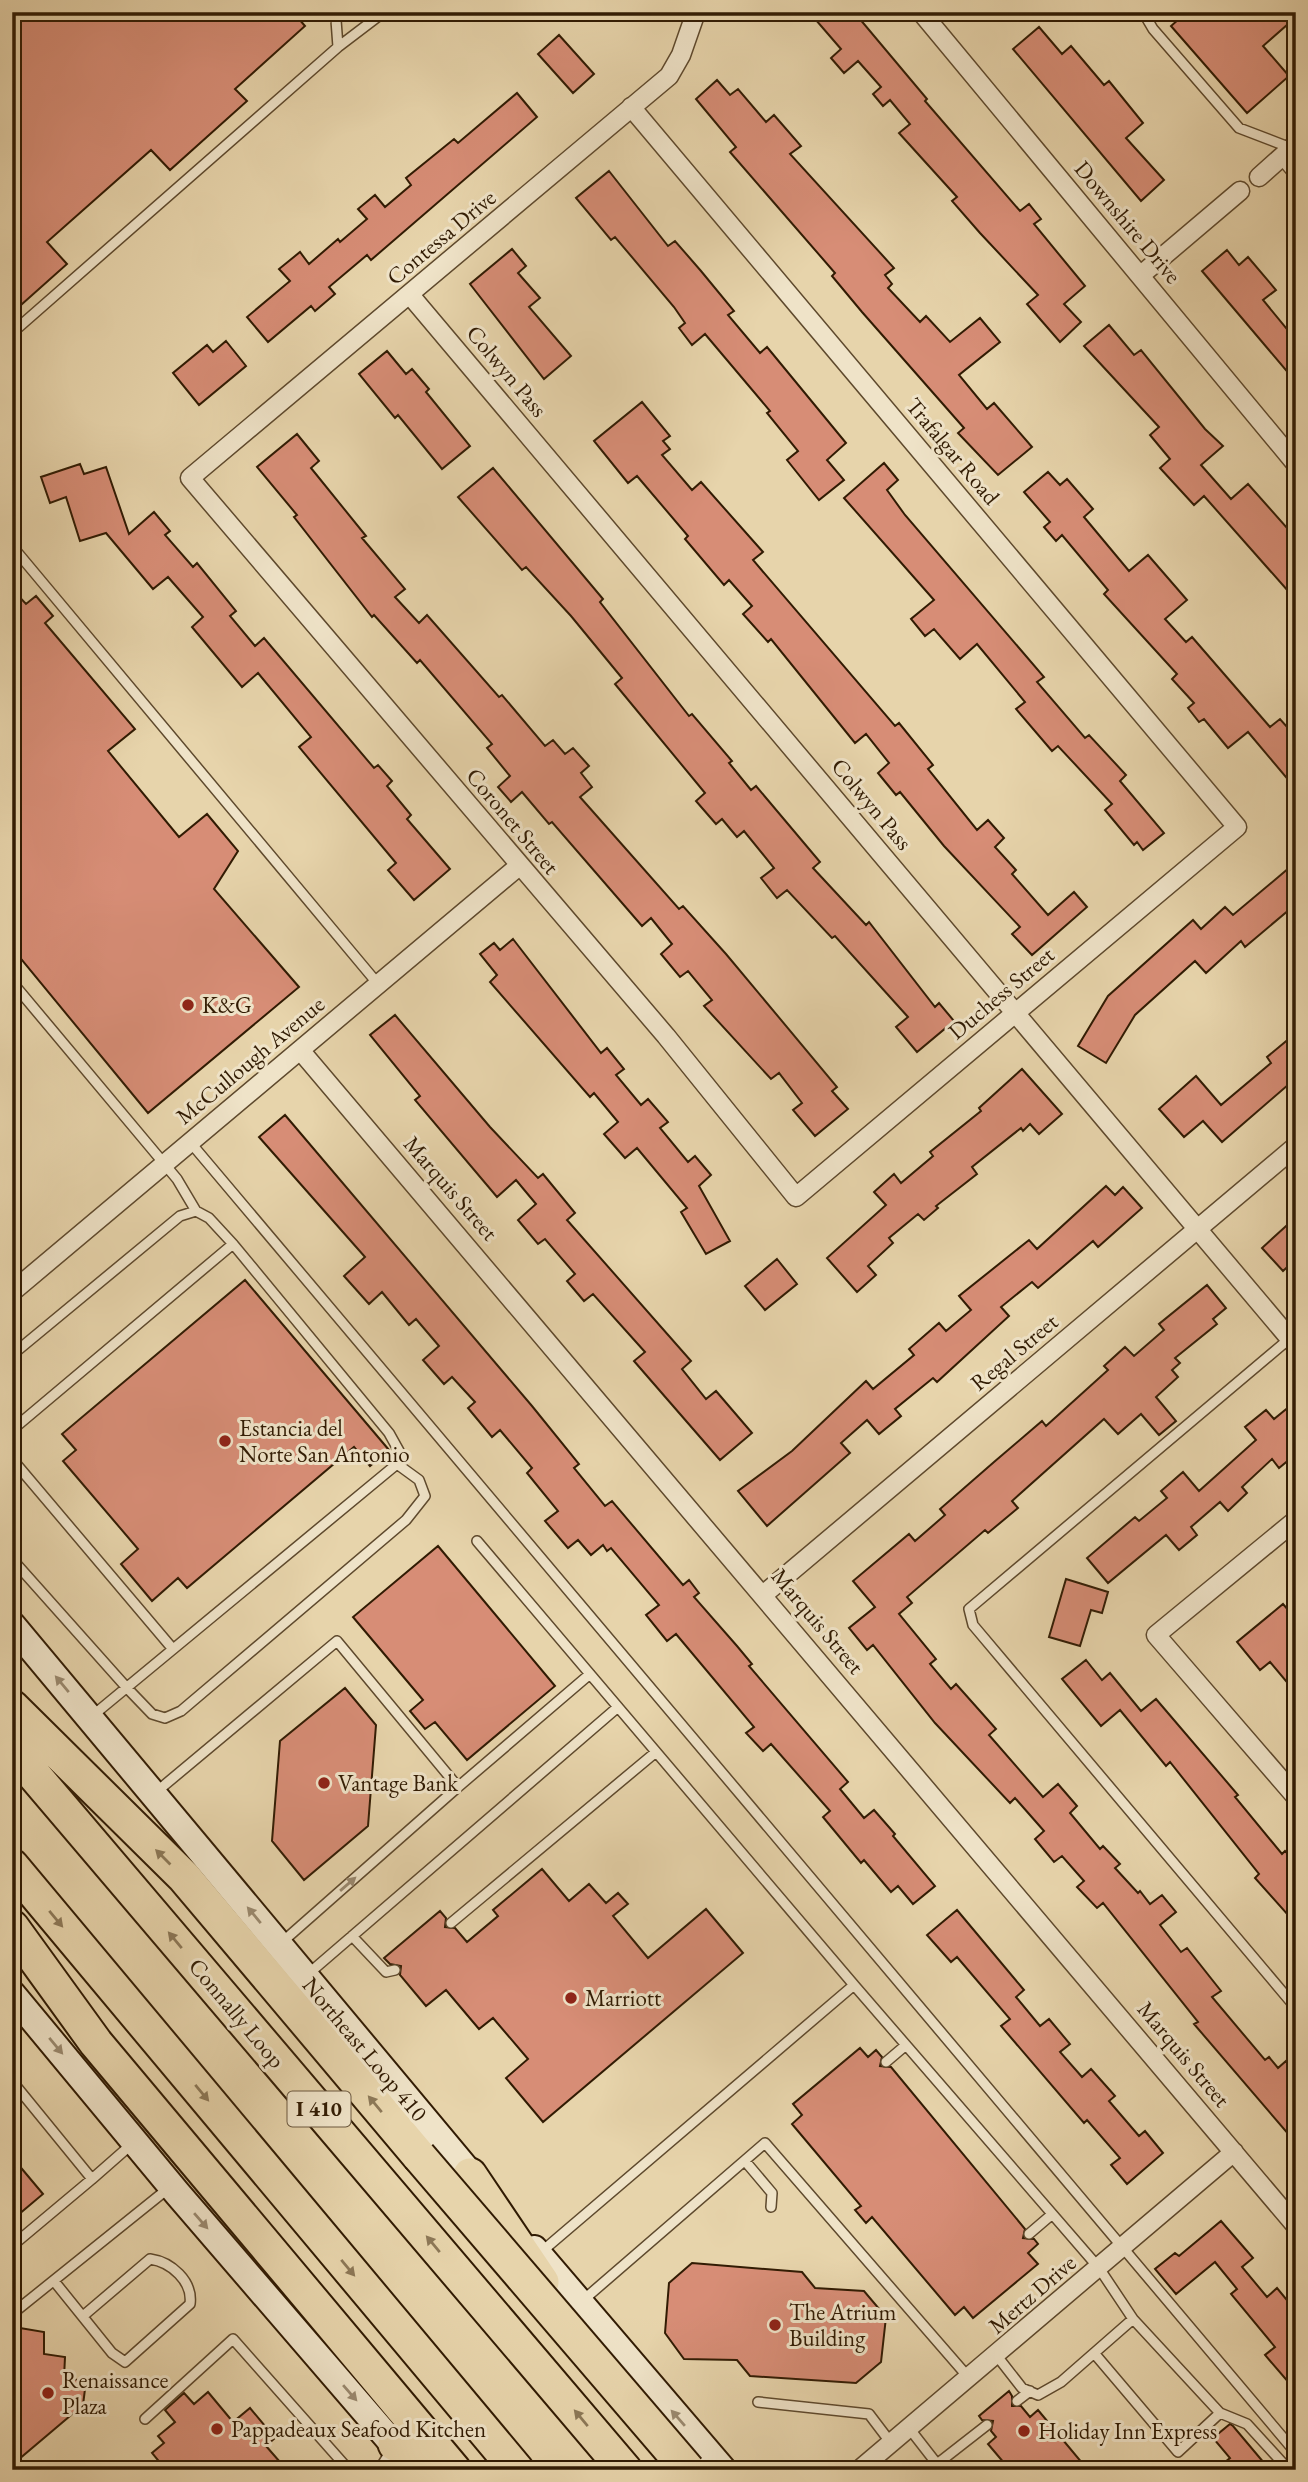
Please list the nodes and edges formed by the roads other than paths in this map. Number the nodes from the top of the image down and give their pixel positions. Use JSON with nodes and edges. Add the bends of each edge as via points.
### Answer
{"nodes":[{"id":1,"x":330,"y":12,"type":"edge"},
{"id":2,"x":384,"y":12,"type":"edge"},
{"id":3,"x":696,"y":12,"type":"edge"},
{"id":4,"x":921,"y":12,"type":"edge"},
{"id":5,"x":1143,"y":12,"type":"edge"},
{"id":6,"x":338,"y":47,"type":"junction"},
{"id":7,"x":631,"y":107,"type":"junction"},
{"id":8,"x":1289,"y":150,"type":"edge"},
{"id":9,"x":1259,"y":177,"type":"dead end"},
{"id":10,"x":1296,"y":177,"type":"edge"},
{"id":11,"x":1240,"y":191,"type":"dead end"},
{"id":12,"x":1140,"y":275,"type":"junction"},
{"id":13,"x":410,"y":295,"type":"junction"},
{"id":14,"x":12,"y":332,"type":"edge"},
{"id":15,"x":1296,"y":464,"type":"edge"},
{"id":16,"x":190,"y":478,"type":"joint"},
{"id":17,"x":12,"y":546,"type":"edge"},
{"id":18,"x":1237,"y":827,"type":"joint"},
{"id":19,"x":519,"y":866,"type":"junction"},
{"id":20,"x":12,"y":982,"type":"edge"},
{"id":21,"x":378,"y":984,"type":"junction"},
{"id":22,"x":1016,"y":1012,"type":"junction"},
{"id":23,"x":300,"y":1050,"type":"junction"},
{"id":24,"x":190,"y":1142,"type":"junction"},
{"id":25,"x":1296,"y":1146,"type":"edge"},
{"id":26,"x":163,"y":1165,"type":"junction"},
{"id":27,"x":796,"y":1197,"type":"joint"},
{"id":28,"x":196,"y":1211,"type":"junction"},
{"id":29,"x":1196,"y":1230,"type":"junction"},
{"id":30,"x":233,"y":1244,"type":"junction"},
{"id":31,"x":12,"y":1292,"type":"edge"},
{"id":32,"x":1292,"y":1343,"type":"edge"},
{"id":33,"x":12,"y":1356,"type":"edge"},
{"id":34,"x":12,"y":1430,"type":"edge"},
{"id":35,"x":12,"y":1459,"type":"edge"},
{"id":36,"x":397,"y":1464,"type":"junction"},
{"id":37,"x":1296,"y":1520,"type":"edge"},
{"id":38,"x":477,"y":1541,"type":"dead end"},
{"id":39,"x":12,"y":1559,"type":"edge"},
{"id":40,"x":763,"y":1595,"type":"junction"},
{"id":41,"x":12,"y":1625,"type":"edge"},
{"id":42,"x":172,"y":1648,"type":"junction"},
{"id":43,"x":590,"y":1674,"type":"junction"},
{"id":44,"x":127,"y":1688,"type":"junction"},
{"id":45,"x":12,"y":1707,"type":"edge"},
{"id":46,"x":618,"y":1707,"type":"junction"},
{"id":47,"x":90,"y":1718,"type":"junction"},
{"id":48,"x":12,"y":1749,"type":"edge"},
{"id":49,"x":656,"y":1752,"type":"junction"},
{"id":50,"x":458,"y":1787,"type":"junction"},
{"id":51,"x":154,"y":1794,"type":"junction"},
{"id":52,"x":1296,"y":1797,"type":"edge"},
{"id":53,"x":12,"y":1866,"type":"edge"},
{"id":54,"x":451,"y":1923,"type":"dead end"},
{"id":55,"x":12,"y":1927,"type":"edge"},
{"id":56,"x":352,"y":1936,"type":"junction"},
{"id":57,"x":279,"y":1945,"type":"junction"},
{"id":58,"x":395,"y":1970,"type":"dead end"},
{"id":59,"x":305,"y":1977,"type":"junction"},
{"id":60,"x":854,"y":1985,"type":"junction"},
{"id":61,"x":13,"y":1998,"type":"edge"},
{"id":62,"x":1296,"y":2008,"type":"edge"},
{"id":63,"x":905,"y":2045,"type":"junction"},
{"id":64,"x":886,"y":2062,"type":"dead end"},
{"id":65,"x":12,"y":2081,"type":"edge"},
{"id":66,"x":134,"y":2141,"type":"junction"},
{"id":67,"x":1234,"y":2152,"type":"junction"},
{"id":68,"x":745,"y":2161,"type":"junction"},
{"id":69,"x":470,"y":2175,"type":"junction"},
{"id":70,"x":92,"y":2179,"type":"junction"},
{"id":71,"x":171,"y":2186,"type":"junction"},
{"id":72,"x":771,"y":2207,"type":"dead end"},
{"id":73,"x":1050,"y":2216,"type":"junction"},
{"id":74,"x":1296,"y":2226,"type":"edge"},
{"id":75,"x":1029,"y":2234,"type":"dead end"},
{"id":76,"x":12,"y":2246,"type":"edge"},
{"id":77,"x":1123,"y":2248,"type":"junction"},
{"id":78,"x":538,"y":2254,"type":"junction"},
{"id":79,"x":1099,"y":2268,"type":"junction"},
{"id":80,"x":54,"y":2281,"type":"junction"},
{"id":81,"x":580,"y":2303,"type":"junction"},
{"id":82,"x":12,"y":2314,"type":"edge"},
{"id":83,"x":83,"y":2316,"type":"junction"},
{"id":84,"x":1133,"y":2319,"type":"junction"},
{"id":85,"x":1094,"y":2353,"type":"junction"},
{"id":86,"x":997,"y":2356,"type":"junction"},
{"id":87,"x":969,"y":2378,"type":"junction"},
{"id":88,"x":1030,"y":2391,"type":"junction"},
{"id":89,"x":1017,"y":2401,"type":"dead end"},
{"id":90,"x":758,"y":2402,"type":"dead end"},
{"id":91,"x":1220,"y":2413,"type":"junction"},
{"id":92,"x":145,"y":2419,"type":"dead end"},
{"id":93,"x":987,"y":2425,"type":"dead end"},
{"id":94,"x":909,"y":2428,"type":"junction"},
{"id":95,"x":891,"y":2443,"type":"junction"},
{"id":96,"x":1296,"y":2453,"type":"edge"},
{"id":97,"x":396,"y":2461,"type":"edge"},
{"id":98,"x":935,"y":2467,"type":"edge"},
{"id":99,"x":349,"y":2470,"type":"edge"},
{"id":100,"x":430,"y":2470,"type":"edge"},
{"id":101,"x":454,"y":2470,"type":"edge"},
{"id":102,"x":517,"y":2470,"type":"edge"},
{"id":103,"x":625,"y":2470,"type":"edge"},
{"id":104,"x":669,"y":2470,"type":"edge"},
{"id":105,"x":688,"y":2470,"type":"edge"},
{"id":106,"x":723,"y":2470,"type":"edge"},
{"id":107,"x":859,"y":2470,"type":"edge"},
{"id":108,"x":1289,"y":2470,"type":"edge"}],
"edges":[{"from":1,"to":6,"type":"lane","via":[[336,20]]},
{"from":2,"to":6,"type":"lane"},
{"from":3,"to":7,"type":"street","name":"Contessa Drive","via":[[668,76]]},
{"from":4,"to":12,"type":"street","name":"Downshire Drive"},
{"from":5,"to":8,"type":"lane","via":[[1239,128]]},
{"from":6,"to":14,"type":"lane"},
{"from":7,"to":13,"type":"street","name":"Contessa Drive"},
{"from":7,"to":18,"type":"street","name":"Trafalgar Road"},
{"from":8,"to":9,"type":"street"},
{"from":8,"to":10,"type":"lane"},
{"from":11,"to":12,"type":"street"},
{"from":12,"to":15,"type":"street","name":"Downshire Drive"},
{"from":13,"to":16,"type":"street","name":"Contessa Drive"},
{"from":13,"to":22,"type":"street","name":"Colwyn Pass"},
{"from":16,"to":19,"type":"street","name":"Coronet Street"},
{"from":17,"to":21,"type":"lane"},
{"from":18,"to":22,"type":"street","name":"Duchess Street"},
{"from":19,"to":21,"type":"street","name":"McCullough Avenue"},
{"from":19,"to":27,"type":"street","name":"Coronet Street","via":[[666,1036]]},
{"from":20,"to":26,"type":"lane"},
{"from":21,"to":23,"type":"street","name":"McCullough Avenue"},
{"from":22,"to":27,"type":"street","name":"Duchess Street"},
{"from":22,"to":29,"type":"street","name":"Colwyn Pass"},
{"from":23,"to":24,"type":"street","name":"McCullough Avenue"},
{"from":23,"to":40,"type":"street","name":"Marquis Street"},
{"from":24,"to":26,"type":"street","name":"McCullough Avenue"},
{"from":24,"to":77,"type":"lane"},
{"from":25,"to":29,"type":"street","name":"Regal Street"},
{"from":26,"to":28,"type":"lane"},
{"from":26,"to":31,"type":"street","name":"McCullough Avenue"},
{"from":28,"to":30,"type":"lane","via":[[209,1217]]},
{"from":28,"to":33,"type":"lane","via":[[180,1216]]},
{"from":29,"to":32,"type":"street","name":"Colwyn Pass"},
{"from":29,"to":40,"type":"street","name":"Regal Street"},
{"from":30,"to":34,"type":"lane"},
{"from":30,"to":36,"type":"lane","via":[[389,1433],[399,1451]]},
{"from":32,"to":62,"type":"lane","via":[[969,1609],[973,1625]]},
{"from":35,"to":42,"type":"lane"},
{"from":36,"to":42,"type":"lane"},
{"from":36,"to":44,"type":"lane","via":[[419,1480],[425,1496],[406,1520],[181,1711],[165,1718],[152,1714]]},
{"from":37,"to":52,"type":"street","via":[[1156,1635]]},
{"from":38,"to":43,"type":"lane"},
{"from":39,"to":44,"type":"lane"},
{"from":40,"to":67,"type":"street","name":"Marquis Street"},
{"from":47,"to":41,"type":"main road","name":"Northeast Loop 410","one_way":true},
{"from":42,"to":44,"type":"lane"},
{"from":43,"to":46,"type":"lane"},
{"from":43,"to":50,"type":"lane"},
{"from":44,"to":47,"type":"lane"},
{"from":105,"to":45,"type":"highway","one_way":true,"bridge":true,"via":[[184,1877]]},
{"from":46,"to":49,"type":"lane"},
{"from":46,"to":56,"type":"lane"},
{"from":47,"to":51,"type":"main road","name":"Northeast Loop 410"},
{"from":103,"to":48,"type":"highway","name":"Connally Loop","number":"I 410","one_way":true},
{"from":49,"to":54,"type":"lane"},
{"from":49,"to":60,"type":"lane"},
{"from":50,"to":51,"type":"lane","via":[[337,1641]]},
{"from":57,"to":50,"type":"lane","one_way":true},
{"from":57,"to":51,"type":"main road","name":"Northeast Loop 410","one_way":true},
{"from":53,"to":102,"type":"highway","one_way":true},
{"from":55,"to":101,"type":"highway","via":[[88,2033]]},
{"from":56,"to":58,"type":"lane","via":[[386,1972]]},
{"from":56,"to":59,"type":"lane"},
{"from":57,"to":59,"type":"main road","name":"Northeast Loop 410"},
{"from":59,"to":69,"type":"main road","name":"Northeast Loop 410"},
{"from":60,"to":63,"type":"lane"},
{"from":60,"to":78,"type":"lane"},
{"from":61,"to":66,"type":"main road","one_way":true},
{"from":63,"to":64,"type":"lane"},
{"from":63,"to":73,"type":"lane"},
{"from":65,"to":70,"type":"lane"},
{"from":66,"to":70,"type":"lane"},
{"from":66,"to":71,"type":"main road"},
{"from":67,"to":74,"type":"street","name":"Marquis Street"},
{"from":67,"to":77,"type":"street","name":"Mertz Drive"},
{"from":68,"to":72,"type":"lane","via":[[772,2193]]},
{"from":68,"to":81,"type":"lane"},
{"from":68,"to":87,"type":"lane","via":[[765,2143]]},
{"from":69,"to":78,"type":"main road","name":"Northeast Loop 410"},
{"from":69,"to":104,"type":"highway"},
{"from":70,"to":76,"type":"lane"},
{"from":71,"to":80,"type":"lane"},
{"from":71,"to":97,"type":"main road","one_way":true},
{"from":73,"to":75,"type":"lane"},
{"from":73,"to":79,"type":"lane"},
{"from":77,"to":79,"type":"street","name":"Mertz Drive"},
{"from":77,"to":96,"type":"lane"},
{"from":78,"to":81,"type":"main road","name":"Northeast Loop 410"},
{"from":79,"to":84,"type":"lane"},
{"from":79,"to":86,"type":"street","name":"Mertz Drive"},
{"from":80,"to":82,"type":"lane"},
{"from":80,"to":83,"type":"lane"},
{"from":106,"to":81,"type":"main road","name":"Northeast Loop 410","one_way":true},
{"from":83,"to":83,"type":"lane","via":[[112,2353],[125,2362],[190,2304],[192,2294],[181,2275],[164,2260],[150,2259]]},
{"from":84,"to":85,"type":"lane"},
{"from":84,"to":91,"type":"lane"},
{"from":85,"to":88,"type":"lane","via":[[1061,2382],[1038,2395]]},
{"from":85,"to":91,"type":"lane","via":[[1178,2452]]},
{"from":86,"to":87,"type":"street","name":"Mertz Drive"},
{"from":86,"to":88,"type":"lane","via":[[1022,2388]]},
{"from":87,"to":94,"type":"street","name":"Mertz Drive"},
{"from":88,"to":89,"type":"lane"},
{"from":90,"to":95,"type":"lane","via":[[869,2414]]},
{"from":91,"to":108,"type":"lane","via":[[1247,2424]]},
{"from":92,"to":99,"type":"lane","via":[[233,2339]]},
{"from":93,"to":98,"type":"lane"},
{"from":94,"to":95,"type":"street","name":"Mertz Drive"},
{"from":94,"to":98,"type":"lane"},
{"from":95,"to":107,"type":"street","name":"Mertz Drive"},
{"from":97,"to":100,"type":"highway","via":[[410,2451]]}]}
